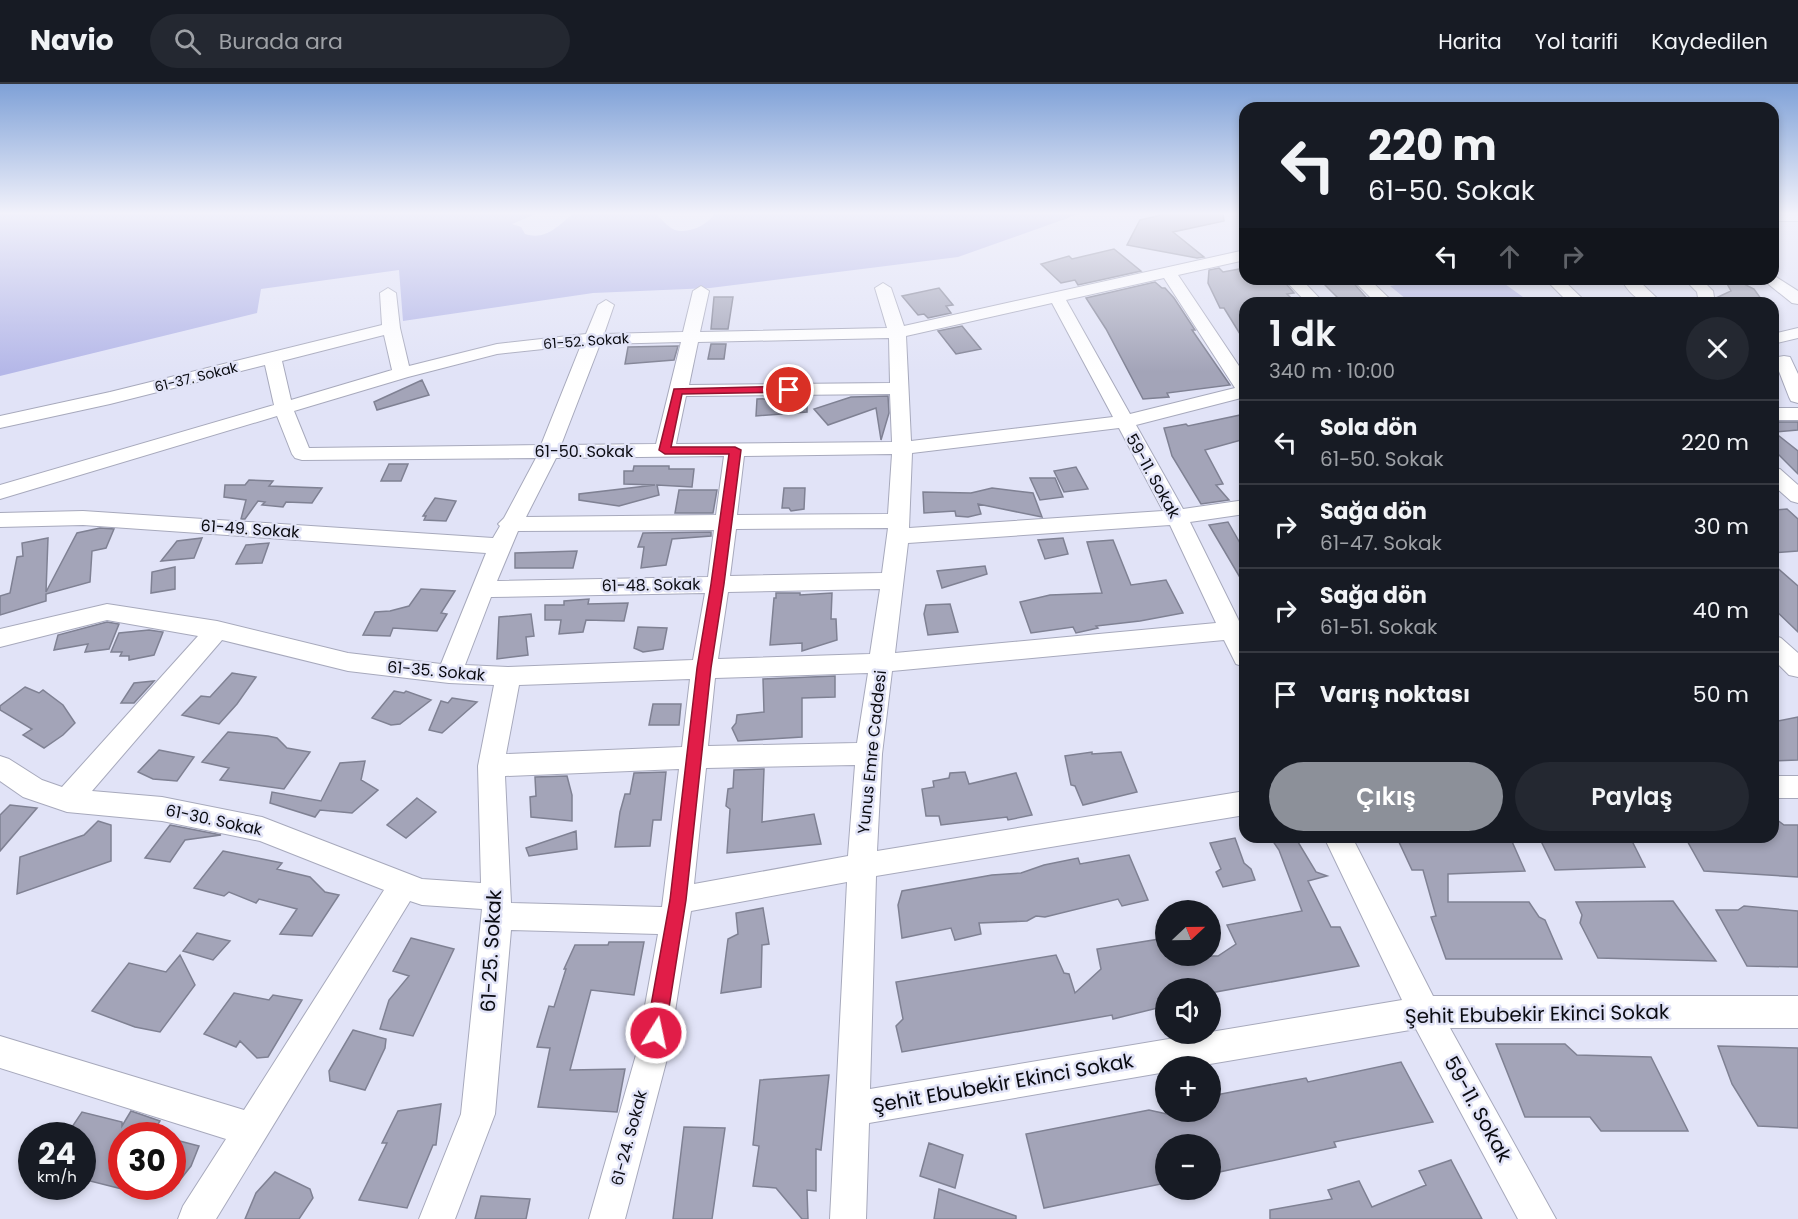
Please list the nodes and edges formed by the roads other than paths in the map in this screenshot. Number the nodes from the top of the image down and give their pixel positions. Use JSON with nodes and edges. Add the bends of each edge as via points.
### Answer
{"nodes":[{"id":1,"x":1192,"y":266,"type":"edge"},
{"id":2,"x":1779,"y":267,"type":"edge"},
{"id":3,"x":1168,"y":271,"type":"junction"},
{"id":4,"x":1798,"y":280,"type":"edge"},
{"id":5,"x":1298,"y":285,"type":"edge"},
{"id":6,"x":1366,"y":285,"type":"edge"},
{"id":7,"x":1558,"y":285,"type":"edge"},
{"id":8,"x":1632,"y":285,"type":"edge"},
{"id":9,"x":1778,"y":285,"type":"edge"},
{"id":10,"x":883,"y":288,"type":"dead end"},
{"id":11,"x":701,"y":291,"type":"dead end"},
{"id":12,"x":388,"y":293,"type":"dead end"},
{"id":13,"x":1056,"y":296,"type":"junction"},
{"id":14,"x":1310,"y":297,"type":"edge"},
{"id":15,"x":1380,"y":297,"type":"edge"},
{"id":16,"x":1568,"y":297,"type":"edge"},
{"id":17,"x":1647,"y":297,"type":"edge"},
{"id":18,"x":1798,"y":299,"type":"edge"},
{"id":19,"x":606,"y":305,"type":"dead end"},
{"id":20,"x":391,"y":328,"type":"junction"},
{"id":21,"x":897,"y":333,"type":"junction"},
{"id":22,"x":1798,"y":333,"type":"edge"},
{"id":23,"x":689,"y":337,"type":"junction"},
{"id":24,"x":1779,"y":338,"type":"edge"},
{"id":25,"x":592,"y":339,"type":"junction"},
{"id":26,"x":272,"y":357,"type":"junction"},
{"id":27,"x":1785,"y":362,"type":"edge"},
{"id":28,"x":402,"y":373,"type":"junction"},
{"id":29,"x":1239,"y":381,"type":"edge"},
{"id":30,"x":899,"y":388,"type":"junction"},
{"id":31,"x":678,"y":391,"type":"junction"},
{"id":32,"x":1239,"y":392,"type":"edge"},
{"id":33,"x":1798,"y":397,"type":"edge"},
{"id":34,"x":284,"y":410,"type":"junction"},
{"id":35,"x":1779,"y":414,"type":"edge"},
{"id":36,"x":1798,"y":414,"type":"edge"},
{"id":37,"x":0,"y":422,"type":"edge"},
{"id":38,"x":1123,"y":422,"type":"junction"},
{"id":39,"x":902,"y":448,"type":"junction"},
{"id":40,"x":665,"y":450,"type":"junction"},
{"id":41,"x":735,"y":450,"type":"junction"},
{"id":42,"x":549,"y":451,"type":"junction"},
{"id":43,"x":1779,"y":479,"type":"edge"},
{"id":44,"x":0,"y":492,"type":"edge"},
{"id":45,"x":1796,"y":493,"type":"edge"},
{"id":46,"x":1239,"y":508,"type":"edge"},
{"id":47,"x":1177,"y":517,"type":"junction"},
{"id":48,"x":0,"y":520,"type":"edge"},
{"id":49,"x":509,"y":524,"type":"junction"},
{"id":50,"x":725,"y":524,"type":"junction"},
{"id":51,"x":898,"y":528,"type":"junction"},
{"id":52,"x":500,"y":546,"type":"junction"},
{"id":53,"x":892,"y":581,"type":"junction"},
{"id":54,"x":718,"y":584,"type":"junction"},
{"id":55,"x":482,"y":589,"type":"junction"},
{"id":56,"x":217,"y":630,"type":"junction"},
{"id":57,"x":1238,"y":631,"type":"edge"},
{"id":58,"x":0,"y":638,"type":"edge"},
{"id":59,"x":1779,"y":650,"type":"edge"},
{"id":60,"x":881,"y":663,"type":"junction"},
{"id":61,"x":704,"y":668,"type":"junction"},
{"id":62,"x":1798,"y":668,"type":"edge"},
{"id":63,"x":449,"y":674,"type":"junction"},
{"id":64,"x":508,"y":676,"type":"junction"},
{"id":65,"x":869,"y":754,"type":"junction"},
{"id":66,"x":694,"y":757,"type":"junction"},
{"id":67,"x":491,"y":766,"type":"junction"},
{"id":68,"x":4,"y":775,"type":"edge"},
{"id":69,"x":1779,"y":787,"type":"edge"},
{"id":70,"x":1798,"y":787,"type":"edge"},
{"id":71,"x":67,"y":800,"type":"junction"},
{"id":72,"x":1239,"y":804,"type":"edge"},
{"id":73,"x":1341,"y":843,"type":"edge"},
{"id":74,"x":862,"y":866,"type":"junction"},
{"id":75,"x":404,"y":885,"type":"junction"},
{"id":76,"x":496,"y":907,"type":"junction"},
{"id":77,"x":676,"y":910,"type":"junction"},
{"id":78,"x":1425,"y":1012,"type":"junction"},
{"id":79,"x":1798,"y":1012,"type":"edge"},
{"id":80,"x":0,"y":1052,"type":"edge"},
{"id":81,"x":853,"y":1109,"type":"junction"},
{"id":82,"x":250,"y":1129,"type":"junction"},
{"id":83,"x":196,"y":1219,"type":"edge"},
{"id":84,"x":437,"y":1219,"type":"edge"},
{"id":85,"x":607,"y":1219,"type":"edge"},
{"id":86,"x":848,"y":1219,"type":"edge"},
{"id":87,"x":1538,"y":1219,"type":"edge"}],
"edges":[{"from":1,"to":3,"type":"street","name":"61-52. Sokak"},
{"from":2,"to":4,"type":"street"},
{"from":3,"to":13,"type":"street","name":"61-52. Sokak"},
{"from":3,"to":29,"type":"street"},
{"from":5,"to":14,"type":"street"},
{"from":6,"to":15,"type":"street"},
{"from":7,"to":16,"type":"street"},
{"from":8,"to":17,"type":"street"},
{"from":9,"to":18,"type":"street"},
{"from":10,"to":21,"type":"street","name":"Yunus Emre Caddesi"},
{"from":11,"to":23,"type":"street"},
{"from":12,"to":20,"type":"street"},
{"from":13,"to":21,"type":"street","name":"61-52. Sokak"},
{"from":13,"to":38,"type":"street","name":"59-11. Sokak"},
{"from":19,"to":25,"type":"street"},
{"from":20,"to":26,"type":"street","name":"61-37. Sokak"},
{"from":20,"to":28,"type":"street"},
{"from":21,"to":23,"type":"street","name":"61-52. Sokak"},
{"from":21,"to":30,"type":"street","name":"Yunus Emre Caddesi"},
{"from":22,"to":24,"type":"street"},
{"from":23,"to":25,"type":"street","name":"61-52. Sokak"},
{"from":23,"to":31,"type":"street"},
{"from":25,"to":28,"type":"street","name":"61-52. Sokak","via":[[497,349]]},
{"from":25,"to":42,"type":"street"},
{"from":26,"to":34,"type":"street"},
{"from":26,"to":37,"type":"street","name":"61-37. Sokak"},
{"from":27,"to":33,"type":"street"},
{"from":28,"to":34,"type":"street","name":"61-52. Sokak"},
{"from":30,"to":31,"type":"street"},
{"from":30,"to":39,"type":"street","name":"Yunus Emre Caddesi"},
{"from":31,"to":40,"type":"street"},
{"from":32,"to":38,"type":"street","name":"61-50. Sokak"},
{"from":34,"to":42,"type":"street","name":"61-50. Sokak","via":[[302,454]]},
{"from":34,"to":44,"type":"street","name":"61-52. Sokak"},
{"from":35,"to":36,"type":"street"},
{"from":38,"to":39,"type":"street","name":"61-50. Sokak"},
{"from":38,"to":47,"type":"street","name":"59-11. Sokak"},
{"from":39,"to":41,"type":"street","name":"61-50. Sokak"},
{"from":39,"to":51,"type":"street","name":"Yunus Emre Caddesi"},
{"from":40,"to":41,"type":"street","name":"61-50. Sokak"},
{"from":40,"to":42,"type":"street","name":"61-50. Sokak"},
{"from":41,"to":50,"type":"street","name":"61-24. Sokak"},
{"from":42,"to":49,"type":"street"},
{"from":43,"to":45,"type":"street"},
{"from":46,"to":47,"type":"street"},
{"from":47,"to":51,"type":"street"},
{"from":47,"to":57,"type":"street","name":"59-11. Sokak"},
{"from":48,"to":52,"type":"street","name":"61-49. Sokak","via":[[83,518]]},
{"from":49,"to":50,"type":"street"},
{"from":49,"to":52,"type":"street"},
{"from":50,"to":51,"type":"street"},
{"from":50,"to":54,"type":"street","name":"61-24. Sokak"},
{"from":51,"to":53,"type":"street","name":"Yunus Emre Caddesi"},
{"from":52,"to":55,"type":"street"},
{"from":53,"to":54,"type":"street","name":"61-48. Sokak"},
{"from":53,"to":60,"type":"street","name":"Yunus Emre Caddesi"},
{"from":54,"to":55,"type":"street","name":"61-48. Sokak"},
{"from":54,"to":61,"type":"street","name":"61-24. Sokak"},
{"from":55,"to":63,"type":"street"},
{"from":56,"to":58,"type":"street","name":"61-35. Sokak","via":[[107,612]]},
{"from":56,"to":63,"type":"street","name":"61-35. Sokak","via":[[348,662]]},
{"from":56,"to":71,"type":"street"},
{"from":57,"to":60,"type":"street","name":"61-35. Sokak"},
{"from":59,"to":62,"type":"street"},
{"from":60,"to":61,"type":"street","name":"61-35. Sokak"},
{"from":60,"to":65,"type":"street","name":"Yunus Emre Caddesi"},
{"from":61,"to":64,"type":"street","name":"61-35. Sokak"},
{"from":61,"to":66,"type":"street","name":"61-24. Sokak"},
{"from":63,"to":64,"type":"street","name":"61-35. Sokak"},
{"from":64,"to":67,"type":"street","name":"61-25. Sokak"},
{"from":65,"to":66,"type":"street"},
{"from":65,"to":74,"type":"street","name":"Yunus Emre Caddesi"},
{"from":66,"to":67,"type":"street"},
{"from":66,"to":77,"type":"street","name":"61-24. Sokak"},
{"from":67,"to":76,"type":"street","name":"61-25. Sokak"},
{"from":68,"to":71,"type":"street","name":"61-30. Sokak"},
{"from":69,"to":70,"type":"street"},
{"from":71,"to":75,"type":"street","name":"61-30. Sokak","via":[[162,809],[262,829]]},
{"from":72,"to":74,"type":"street","name":"61-30. Sokak"},
{"from":73,"to":78,"type":"street","name":"59-11. Sokak"},
{"from":74,"to":77,"type":"street","name":"61-30. Sokak"},
{"from":74,"to":81,"type":"street","name":"Yunus Emre Caddesi"},
{"from":75,"to":76,"type":"street","name":"61-30. Sokak"},
{"from":75,"to":82,"type":"street"},
{"from":76,"to":77,"type":"street","name":"61-30. Sokak"},
{"from":76,"to":84,"type":"street","name":"61-25. Sokak","via":[[478,1114]]},
{"from":77,"to":85,"type":"street","name":"61-24. Sokak","via":[[652,1055]]},
{"from":78,"to":79,"type":"street","name":"Şehit Ebubekir Ekinci Sokak"},
{"from":78,"to":81,"type":"street","name":"Şehit Ebubekir Ekinci Sokak"},
{"from":78,"to":87,"type":"street","name":"59-11. Sokak"},
{"from":80,"to":82,"type":"street"},
{"from":81,"to":86,"type":"street","name":"Yunus Emre Caddesi"},
{"from":82,"to":83,"type":"street"}]}
